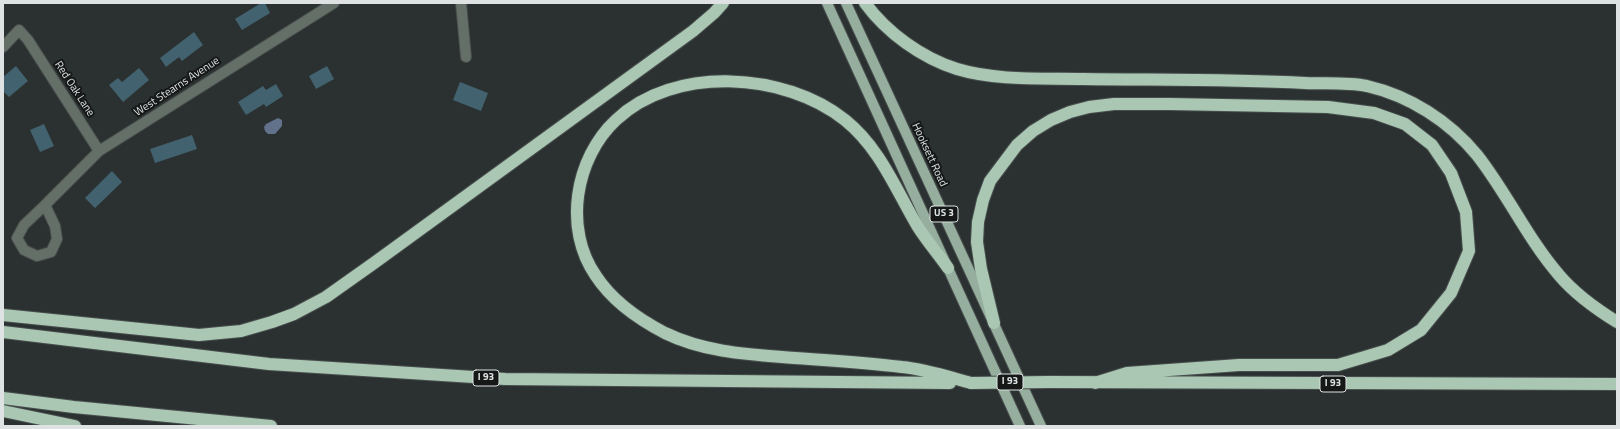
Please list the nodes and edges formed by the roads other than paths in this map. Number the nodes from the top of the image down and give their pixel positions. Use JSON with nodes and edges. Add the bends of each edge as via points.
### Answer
{"nodes":[{"id":1,"x":334,"y":3,"type":"edge"},
{"id":2,"x":461,"y":3,"type":"edge"},
{"id":3,"x":723,"y":3,"type":"edge"},
{"id":4,"x":827,"y":3,"type":"edge"},
{"id":5,"x":846,"y":3,"type":"edge"},
{"id":6,"x":865,"y":3,"type":"edge"},
{"id":7,"x":3,"y":47,"type":"edge"},
{"id":8,"x":466,"y":57,"type":"dead end"},
{"id":9,"x":99,"y":151,"type":"junction"},
{"id":10,"x":45,"y":205,"type":"junction"},
{"id":11,"x":948,"y":268,"type":"junction"},
{"id":12,"x":3,"y":315,"type":"edge"},
{"id":13,"x":1617,"y":322,"type":"edge"},
{"id":14,"x":994,"y":323,"type":"junction"},
{"id":15,"x":3,"y":332,"type":"edge"},
{"id":16,"x":971,"y":383,"type":"junction"},
{"id":17,"x":1096,"y":383,"type":"junction"},
{"id":18,"x":1617,"y":384,"type":"edge"},
{"id":19,"x":3,"y":398,"type":"edge"},
{"id":20,"x":3,"y":411,"type":"edge"},
{"id":21,"x":75,"y":426,"type":"edge"},
{"id":22,"x":271,"y":426,"type":"edge"},
{"id":23,"x":1020,"y":426,"type":"edge"},
{"id":24,"x":1041,"y":426,"type":"edge"}],
"edges":[{"from":1,"to":9,"type":"street","name":"West Stearns Avenue"},
{"from":2,"to":8,"type":"street"},
{"from":3,"to":12,"type":"highway","via":[[693,31],[381,258],[326,297],[294,314],[241,330],[200,335]]},
{"from":4,"to":11,"type":"main road","number":"US 3"},
{"from":5,"to":14,"type":"main road","name":"Hooksett Road","number":"US 3"},
{"from":6,"to":13,"type":"highway","via":[[873,14],[911,46],[954,68],[976,74],[1038,78],[1270,81],[1366,86],[1417,104],[1453,130],[1477,156],[1540,251],[1560,276],[1599,311]]},
{"from":7,"to":9,"type":"street","name":"Red Oak Lane","via":[[19,30]]},
{"from":9,"to":10,"type":"street","name":"West Stearns Avenue"},
{"from":10,"to":10,"type":"street","name":"West Stearns Avenue","via":[[24,225],[17,238],[24,250],[37,256],[51,252],[57,239],[55,226]]},
{"from":11,"to":16,"type":"highway","via":[[919,228],[879,157],[846,121],[815,101],[796,93],[755,83],[712,82],[686,86],[664,92],[631,108],[615,120],[590,156],[577,195],[580,238],[586,259],[595,276],[609,294],[626,309],[666,334],[689,344],[718,351],[905,367]]},
{"from":11,"to":23,"type":"main road","number":"US 3"},
{"from":14,"to":17,"type":"highway","via":[[977,242],[982,200],[990,181],[1017,145],[1045,124],[1070,112],[1114,104],[1170,104],[1328,107],[1374,113],[1405,124],[1432,145],[1451,173],[1466,212],[1469,251],[1451,293],[1421,330],[1388,350],[1338,365],[1239,365],[1127,373]]},
{"from":14,"to":24,"type":"main road","name":"Hooksett Road","number":"US 3"},
{"from":15,"to":16,"type":"highway","number":"I 93","via":[[270,364],[505,379]]},
{"from":16,"to":17,"type":"highway","number":"I 93","bridge":true},
{"from":17,"to":18,"type":"highway","number":"I 93"},
{"from":19,"to":22,"type":"highway"},
{"from":20,"to":21,"type":"highway"}]}
